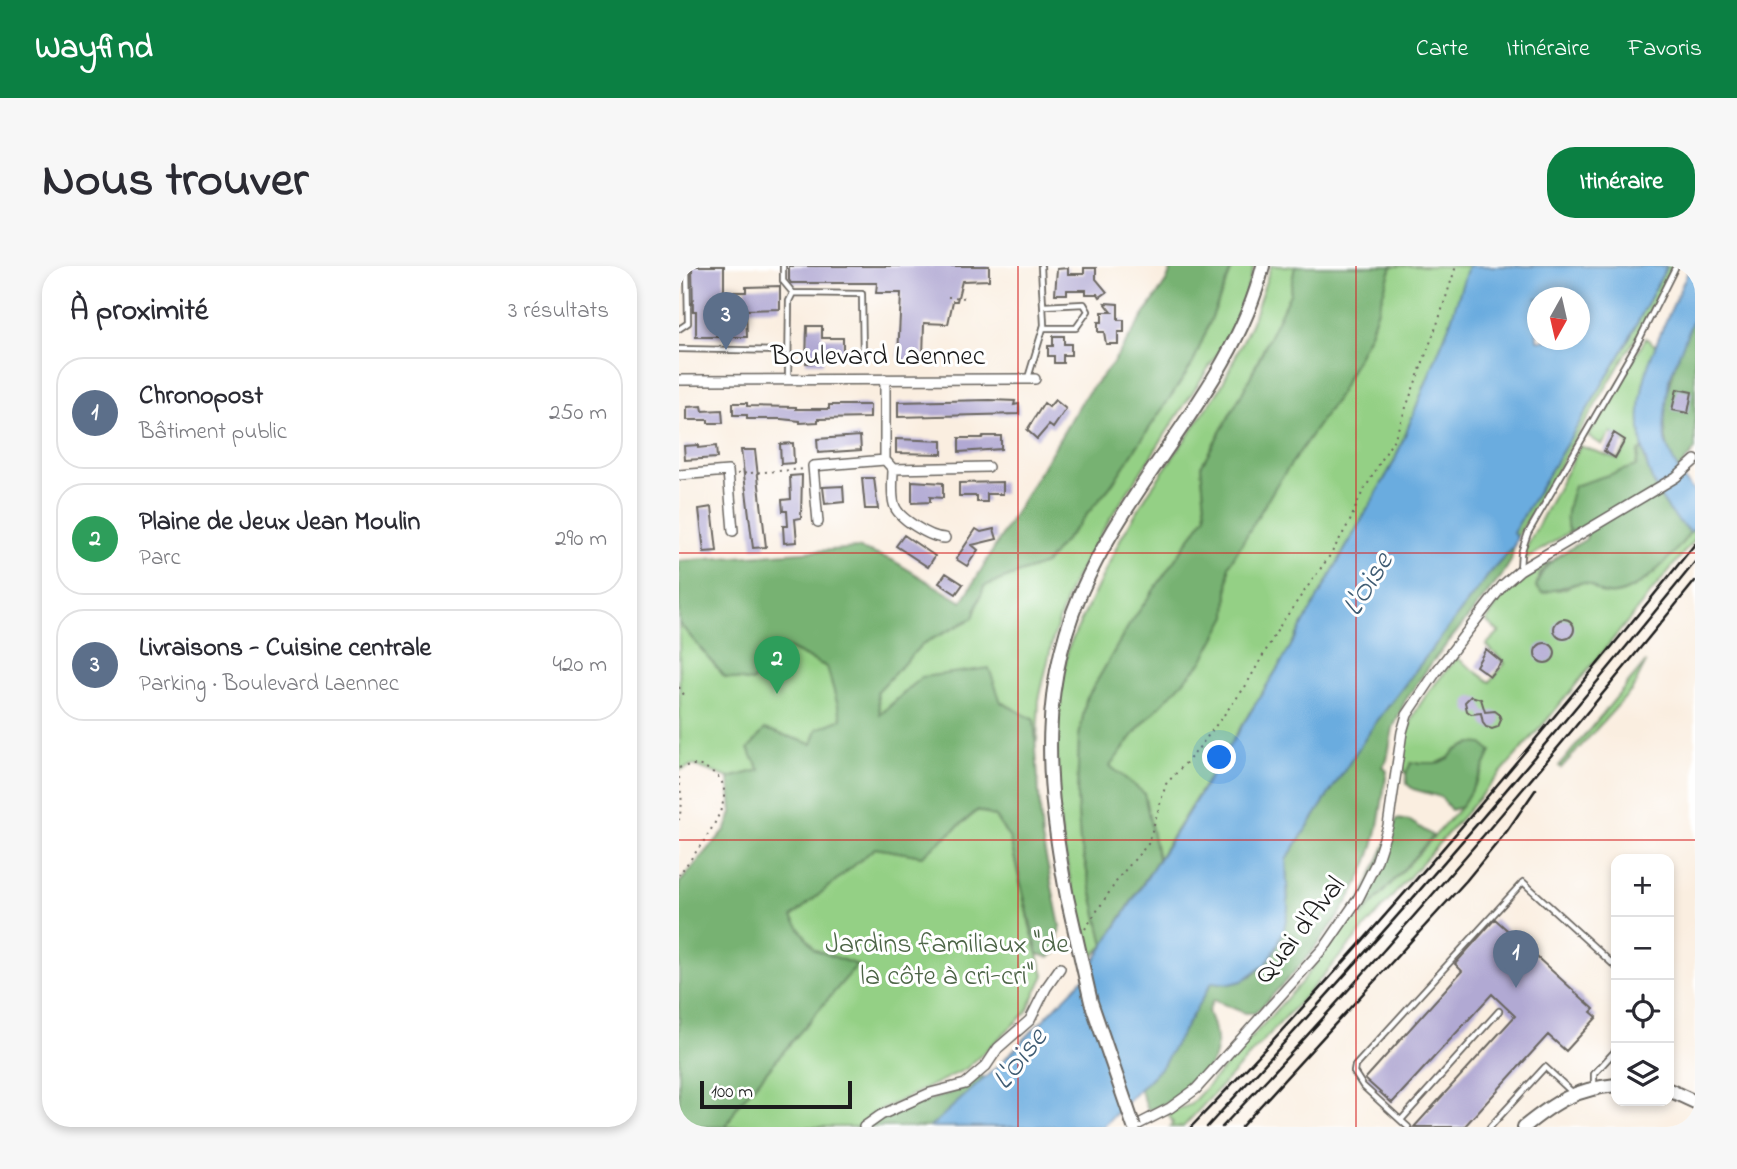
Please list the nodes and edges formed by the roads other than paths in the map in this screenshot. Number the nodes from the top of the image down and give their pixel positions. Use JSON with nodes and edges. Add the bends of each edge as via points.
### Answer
{"nodes":[{"id":1,"x":687,"y":266,"type":"edge"},
{"id":2,"x":783,"y":266,"type":"edge"},
{"id":3,"x":1041,"y":266,"type":"edge"},
{"id":4,"x":1263,"y":266,"type":"edge"},
{"id":5,"x":1676,"y":266,"type":"edge"},
{"id":6,"x":793,"y":293,"type":"junction"},
{"id":7,"x":1044,"y":306,"type":"junction"},
{"id":8,"x":1043,"y":328,"type":"junction"},
{"id":9,"x":679,"y":329,"type":"edge"},
{"id":10,"x":679,"y":349,"type":"edge"},
{"id":11,"x":788,"y":351,"type":"junction"},
{"id":12,"x":863,"y":357,"type":"dead end"},
{"id":13,"x":885,"y":379,"type":"junction"},
{"id":14,"x":1031,"y":379,"type":"joint"},
{"id":15,"x":679,"y":380,"type":"edge"},
{"id":16,"x":788,"y":380,"type":"junction"},
{"id":17,"x":885,"y":460,"type":"junction"},
{"id":18,"x":1695,"y":460,"type":"edge"},
{"id":19,"x":988,"y":467,"type":"dead end"},
{"id":20,"x":893,"y":469,"type":"junction"},
{"id":21,"x":679,"y":475,"type":"edge"},
{"id":22,"x":818,"y":522,"type":"dead end"},
{"id":23,"x":733,"y":531,"type":"dead end"},
{"id":24,"x":945,"y":538,"type":"dead end"},
{"id":25,"x":1518,"y":572,"type":"junction"},
{"id":26,"x":1611,"y":962,"type":"edge"},
{"id":27,"x":1060,"y":968,"type":"dead end"},
{"id":28,"x":1499,"y":1012,"type":"dead end"},
{"id":29,"x":1611,"y":1055,"type":"edge"},
{"id":30,"x":1605,"y":1087,"type":"edge"},
{"id":31,"x":1674,"y":1092,"type":"edge"},
{"id":32,"x":1574,"y":1094,"type":"junction"},
{"id":33,"x":1695,"y":1102,"type":"edge"},
{"id":34,"x":1401,"y":1120,"type":"junction"},
{"id":35,"x":864,"y":1127,"type":"edge"},
{"id":36,"x":1133,"y":1127,"type":"edge"},
{"id":37,"x":1408,"y":1127,"type":"edge"},
{"id":38,"x":1490,"y":1127,"type":"edge"},
{"id":39,"x":1524,"y":1127,"type":"edge"}],
"edges":[{"from":1,"to":9,"type":"lane","via":[[688,323]]},
{"from":2,"to":6,"type":"lane","via":[[783,281]]},
{"from":3,"to":7,"type":"lane"},
{"from":4,"to":36,"type":"main road","bridge":true,"via":[[1229,351],[1110,535],[1085,583],[1067,628],[1053,690],[1049,749],[1053,819],[1067,897],[1099,1029]]},
{"from":5,"to":25,"type":"lane","via":[[1639,340],[1528,533]]},
{"from":6,"to":11,"type":"lane"},
{"from":6,"to":12,"type":"lane","via":[[862,294]]},
{"from":7,"to":8,"type":"lane"},
{"from":7,"to":8,"type":"lane","via":[[1084,304],[1088,311],[1076,328]]},
{"from":8,"to":14,"type":"lane"},
{"from":10,"to":11,"type":"lane"},
{"from":11,"to":16,"type":"lane"},
{"from":13,"to":14,"type":"street","name":"Boulevard Laennec"},
{"from":13,"to":16,"type":"street","name":"Boulevard Laennec"},
{"from":13,"to":17,"type":"street"},
{"from":15,"to":16,"type":"street","name":"Boulevard Laennec"},
{"from":17,"to":20,"type":"street"},
{"from":17,"to":22,"type":"street","via":[[813,466]]},
{"from":18,"to":25,"type":"street","name":"Quai d'Aval","via":[[1682,473]]},
{"from":19,"to":20,"type":"street"},
{"from":20,"to":24,"type":"street","via":[[897,511],[931,536]]},
{"from":21,"to":23,"type":"street","via":[[728,471]]},
{"from":25,"to":36,"type":"street","name":"Quai d'Aval","via":[[1503,585],[1407,715],[1382,847],[1362,892],[1336,932],[1196,1089]]},
{"from":26,"to":34,"type":"lane","via":[[1523,882],[1355,1066],[1363,1086]]},
{"from":27,"to":35,"type":"street","via":[[1030,1020],[965,1084],[930,1093]]},
{"from":28,"to":34,"type":"lane"},
{"from":29,"to":30,"type":"lane","via":[[1594,1074]]},
{"from":30,"to":32,"type":"main road"},
{"from":31,"to":33,"type":"main road"},
{"from":32,"to":38,"type":"lane","via":[[1545,1067]]},
{"from":32,"to":39,"type":"main road"},
{"from":34,"to":37,"type":"lane"}]}
